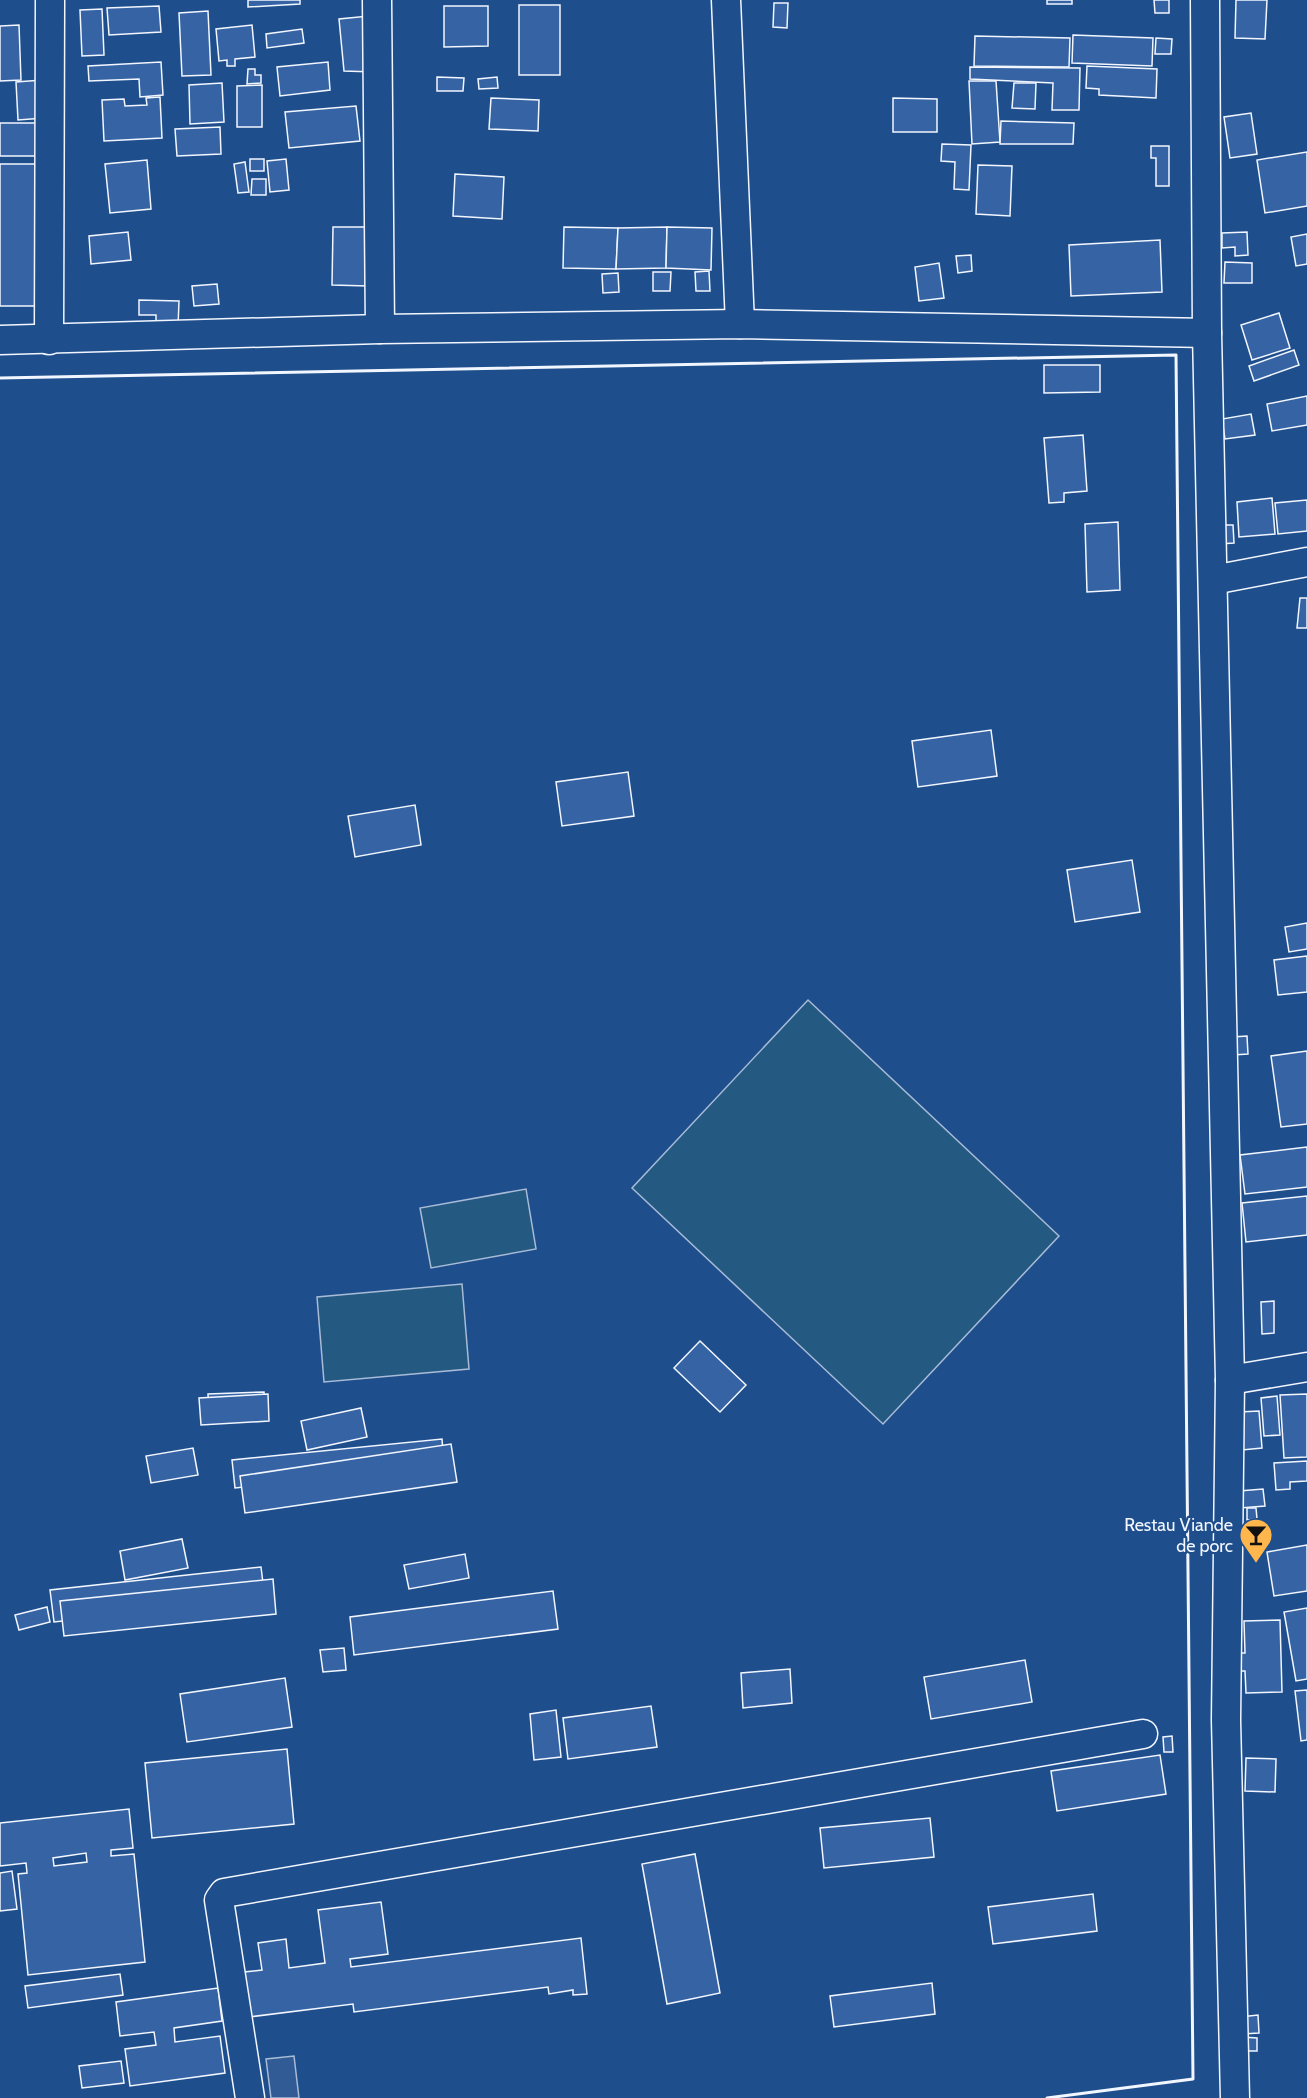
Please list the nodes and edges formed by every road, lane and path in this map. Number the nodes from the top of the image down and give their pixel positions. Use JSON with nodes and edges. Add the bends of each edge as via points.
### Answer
{"nodes":[{"id":1,"x":50,"y":0,"type":"edge"},
{"id":2,"x":377,"y":0,"type":"edge"},
{"id":3,"x":726,"y":0,"type":"edge"},
{"id":4,"x":1205,"y":0,"type":"edge"},
{"id":5,"x":740,"y":324,"type":"junction"},
{"id":6,"x":380,"y":329,"type":"junction"},
{"id":7,"x":1207,"y":333,"type":"junction"},
{"id":8,"x":0,"y":340,"type":"edge"},
{"id":9,"x":49,"y":340,"type":"junction"},
{"id":10,"x":1307,"y":562,"type":"edge"},
{"id":11,"x":1213,"y":580,"type":"junction"},
{"id":12,"x":1307,"y":1367,"type":"edge"},
{"id":13,"x":1230,"y":1380,"type":"junction"},
{"id":14,"x":1143,"y":1734,"type":"dead end"},
{"id":15,"x":250,"y":2098,"type":"edge"},
{"id":16,"x":1235,"y":2098,"type":"edge"}],
"edges":[{"from":1,"to":9,"type":"street"},
{"from":2,"to":6,"type":"street"},
{"from":3,"to":5,"type":"street"},
{"from":4,"to":7,"type":"street"},
{"from":5,"to":6,"type":"street"},
{"from":5,"to":7,"type":"street"},
{"from":6,"to":9,"type":"street"},
{"from":7,"to":11,"type":"street"},
{"from":8,"to":9,"type":"street"},
{"from":10,"to":11,"type":"street"},
{"from":11,"to":13,"type":"street"},
{"from":12,"to":13,"type":"street"},
{"from":13,"to":16,"type":"street","via":[[1226,1720]]},
{"from":14,"to":15,"type":"street","via":[[224,1893],[219,1900]]}]}
